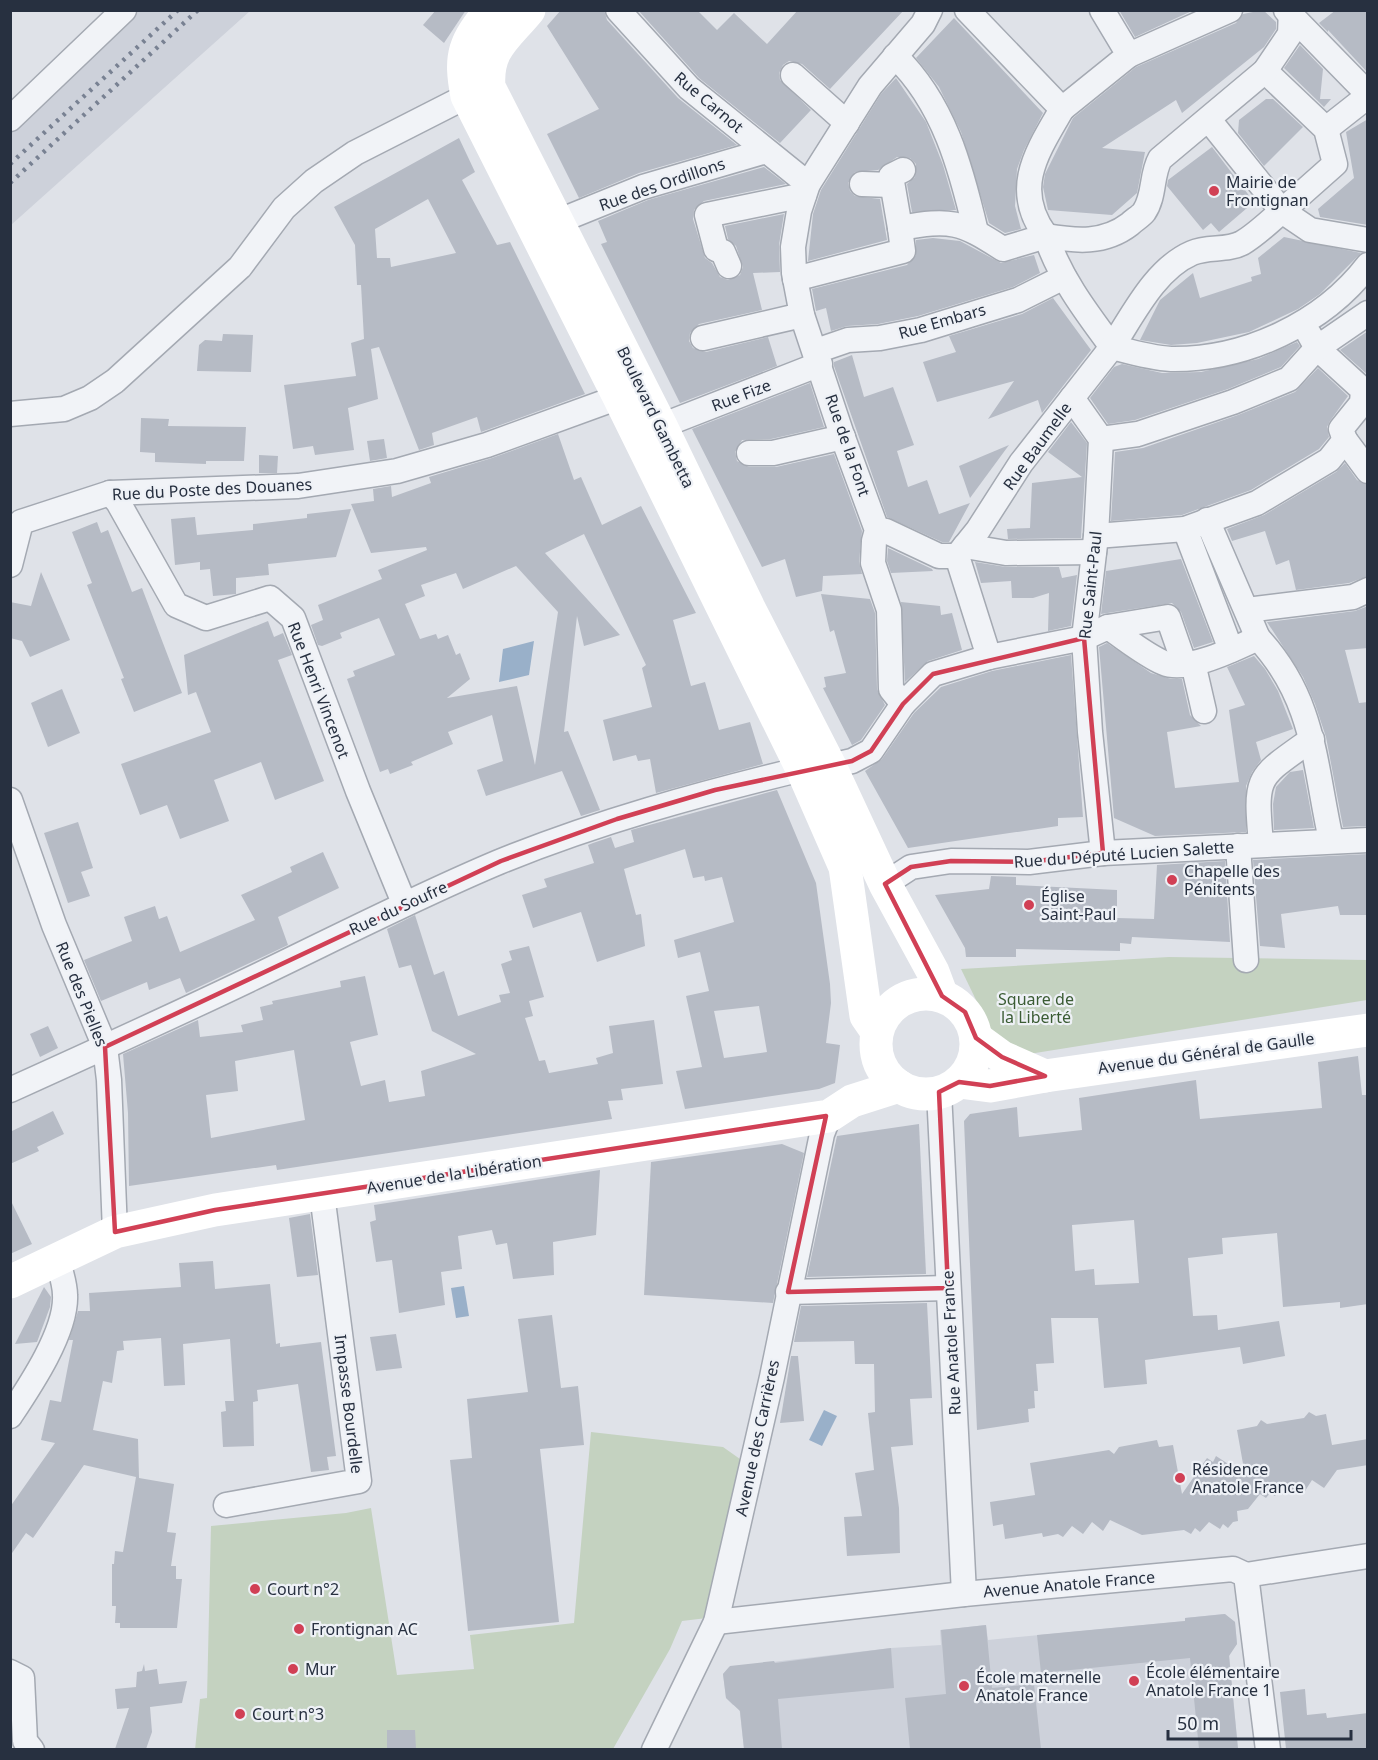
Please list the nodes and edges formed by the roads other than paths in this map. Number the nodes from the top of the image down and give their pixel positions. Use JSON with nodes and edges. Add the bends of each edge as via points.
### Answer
{"nodes":[{"id":1,"x":124,"y":10,"type":"edge"},
{"id":2,"x":491,"y":10,"type":"edge"},
{"id":3,"x":529,"y":10,"type":"edge"},
{"id":4,"x":618,"y":10,"type":"edge"},
{"id":5,"x":930,"y":10,"type":"edge"},
{"id":6,"x":967,"y":10,"type":"edge"},
{"id":7,"x":1102,"y":10,"type":"edge"},
{"id":8,"x":1291,"y":11,"type":"edge"},
{"id":9,"x":1216,"y":13,"type":"edge"},
{"id":10,"x":1129,"y":55,"type":"junction"},
{"id":11,"x":895,"y":57,"type":"junction"},
{"id":12,"x":1264,"y":71,"type":"junction"},
{"id":13,"x":793,"y":75,"type":"dead end"},
{"id":14,"x":476,"y":80,"type":"junction"},
{"id":15,"x":1368,"y":95,"type":"edge"},
{"id":16,"x":1062,"y":109,"type":"junction"},
{"id":17,"x":10,"y":119,"type":"edge"},
{"id":18,"x":1209,"y":120,"type":"junction"},
{"id":19,"x":847,"y":123,"type":"junction"},
{"id":20,"x":1326,"y":129,"type":"junction"},
{"id":21,"x":766,"y":151,"type":"junction"},
{"id":22,"x":862,"y":184,"type":"dead end"},
{"id":23,"x":806,"y":190,"type":"junction"},
{"id":24,"x":1282,"y":211,"type":"junction"},
{"id":25,"x":559,"y":221,"type":"junction"},
{"id":26,"x":900,"y":228,"type":"junction"},
{"id":27,"x":976,"y":232,"type":"junction"},
{"id":28,"x":1046,"y":236,"type":"junction"},
{"id":29,"x":1368,"y":240,"type":"edge"},
{"id":30,"x":1368,"y":265,"type":"edge"},
{"id":31,"x":729,"y":266,"type":"dead end"},
{"id":32,"x":1064,"y":277,"type":"junction"},
{"id":33,"x":795,"y":279,"type":"junction"},
{"id":34,"x":1368,"y":313,"type":"edge"},
{"id":35,"x":802,"y":315,"type":"junction"},
{"id":36,"x":1303,"y":324,"type":"junction"},
{"id":37,"x":703,"y":338,"type":"dead end"},
{"id":38,"x":1112,"y":347,"type":"junction"},
{"id":39,"x":1317,"y":348,"type":"junction"},
{"id":40,"x":818,"y":358,"type":"junction"},
{"id":41,"x":619,"y":397,"type":"junction"},
{"id":42,"x":1072,"y":398,"type":"junction"},
{"id":43,"x":10,"y":414,"type":"edge"},
{"id":44,"x":661,"y":426,"type":"junction"},
{"id":45,"x":1343,"y":434,"type":"junction"},
{"id":46,"x":843,"y":437,"type":"junction"},
{"id":47,"x":1101,"y":439,"type":"junction"},
{"id":48,"x":749,"y":453,"type":"dead end"},
{"id":49,"x":1368,"y":471,"type":"edge"},
{"id":50,"x":110,"y":493,"type":"junction"},
{"id":51,"x":1196,"y":525,"type":"junction"},
{"id":52,"x":877,"y":530,"type":"junction"},
{"id":53,"x":1095,"y":544,"type":"junction"},
{"id":54,"x":961,"y":551,"type":"junction"},
{"id":55,"x":10,"y":565,"type":"edge"},
{"id":56,"x":1368,"y":590,"type":"edge"},
{"id":57,"x":1247,"y":610,"type":"junction"},
{"id":58,"x":1108,"y":627,"type":"junction"},
{"id":59,"x":1084,"y":638,"type":"junction"},
{"id":60,"x":1258,"y":638,"type":"junction"},
{"id":61,"x":1231,"y":650,"type":"junction"},
{"id":62,"x":989,"y":657,"type":"junction"},
{"id":63,"x":1188,"y":663,"type":"junction"},
{"id":64,"x":903,"y":704,"type":"junction"},
{"id":65,"x":1204,"y":711,"type":"dead end"},
{"id":66,"x":1312,"y":739,"type":"junction"},
{"id":67,"x":816,"y":767,"type":"junction"},
{"id":68,"x":10,"y":800,"type":"edge"},
{"id":69,"x":1331,"y":840,"type":"junction"},
{"id":70,"x":1368,"y":840,"type":"edge"},
{"id":71,"x":1250,"y":845,"type":"junction"},
{"id":72,"x":1103,"y":853,"type":"junction"},
{"id":73,"x":885,"y":884,"type":"junction"},
{"id":74,"x":404,"y":903,"type":"junction"},
{"id":75,"x":851,"y":913,"type":"junction"},
{"id":76,"x":1246,"y":960,"type":"dead end"},
{"id":77,"x":942,"y":996,"type":"junction"},
{"id":78,"x":1368,"y":1030,"type":"edge"},
{"id":79,"x":976,"y":1038,"type":"junction"},
{"id":80,"x":877,"y":1042,"type":"junction"},
{"id":81,"x":105,"y":1047,"type":"junction"},
{"id":82,"x":1045,"y":1076,"type":"junction"},
{"id":83,"x":899,"y":1086,"type":"junction"},
{"id":84,"x":949,"y":1087,"type":"junction"},
{"id":85,"x":10,"y":1090,"type":"edge"},
{"id":86,"x":841,"y":1108,"type":"junction"},
{"id":87,"x":322,"y":1194,"type":"junction"},
{"id":88,"x":115,"y":1232,"type":"junction"},
{"id":89,"x":57,"y":1258,"type":"junction"},
{"id":90,"x":10,"y":1282,"type":"edge"},
{"id":91,"x":948,"y":1288,"type":"junction"},
{"id":92,"x":788,"y":1292,"type":"junction"},
{"id":93,"x":10,"y":1416,"type":"edge"},
{"id":94,"x":226,"y":1505,"type":"dead end"},
{"id":95,"x":1368,"y":1556,"type":"edge"},
{"id":96,"x":1246,"y":1575,"type":"junction"},
{"id":97,"x":964,"y":1593,"type":"junction"},
{"id":98,"x":716,"y":1622,"type":"junction"},
{"id":99,"x":10,"y":1672,"type":"edge"},
{"id":100,"x":32,"y":1749,"type":"edge"},
{"id":101,"x":654,"y":1749,"type":"edge"},
{"id":102,"x":1268,"y":1749,"type":"edge"}],
"edges":[{"from":1,"to":17,"type":"street"},
{"from":2,"to":14,"type":"main road","via":[[464,48]]},
{"from":3,"to":14,"type":"main road"},
{"from":4,"to":21,"type":"street","name":"Rue Carnot","via":[[689,88]]},
{"from":5,"to":11,"type":"street"},
{"from":6,"to":16,"type":"street"},
{"from":7,"to":10,"type":"street"},
{"from":8,"to":12,"type":"street","via":[[1290,34]]},
{"from":8,"to":15,"type":"street"},
{"from":9,"to":10,"type":"street"},
{"from":10,"to":16,"type":"street"},
{"from":11,"to":19,"type":"street","via":[[870,86]]},
{"from":11,"to":27,"type":"street","via":[[916,76],[935,109],[962,171]]},
{"from":12,"to":18,"type":"street"},
{"from":12,"to":20,"type":"street"},
{"from":13,"to":19,"type":"street"},
{"from":14,"to":25,"type":"main road","name":"Boulevard Gambetta"},
{"from":14,"to":41,"type":"main road","name":"Boulevard Gambetta"},
{"from":14,"to":43,"type":"street","via":[[314,181],[284,208],[240,267],[115,381],[64,409]]},
{"from":15,"to":20,"type":"street"},
{"from":16,"to":28,"type":"street","via":[[1035,154],[1027,200]]},
{"from":18,"to":24,"type":"street"},
{"from":18,"to":28,"type":"street","via":[[1160,159],[1144,213],[1117,233],[1102,239]]},
{"from":19,"to":23,"type":"street"},
{"from":20,"to":24,"type":"street","name":"Rue Baumelle","via":[[1335,164]]},
{"from":21,"to":23,"type":"street","name":"Rue Carnot"},
{"from":21,"to":25,"type":"street","name":"Rue des Ordillons","via":[[643,187]]},
{"from":22,"to":26,"type":"street","via":[[898,178]]},
{"from":23,"to":31,"type":"street","via":[[706,215],[716,249],[723,252]]},
{"from":23,"to":33,"type":"street","name":"Rue de la Font","via":[[793,247]]},
{"from":24,"to":29,"type":"street","via":[[1310,230]]},
{"from":24,"to":38,"type":"street","name":"Rue Baumelle","via":[[1242,243],[1190,254],[1166,273],[1144,297]]},
{"from":25,"to":44,"type":"main road","name":"Boulevard Gambetta"},
{"from":26,"to":27,"type":"street","via":[[956,222]]},
{"from":26,"to":33,"type":"street","via":[[903,251]]},
{"from":27,"to":28,"type":"street","via":[[1003,249]]},
{"from":28,"to":32,"type":"street"},
{"from":30,"to":36,"type":"street","via":[[1354,283]]},
{"from":32,"to":38,"type":"street"},
{"from":32,"to":40,"type":"street","name":"Rue Embars","via":[[1018,300],[921,330],[848,340]]},
{"from":33,"to":35,"type":"street","name":"Rue de la Font"},
{"from":34,"to":39,"type":"street"},
{"from":35,"to":37,"type":"street"},
{"from":35,"to":40,"type":"street","name":"Rue de la Font"},
{"from":36,"to":38,"type":"street","via":[[1243,348],[1206,357],[1169,359]]},
{"from":36,"to":39,"type":"street"},
{"from":38,"to":42,"type":"street","name":"Rue Baumelle"},
{"from":39,"to":45,"type":"street","via":[[1363,390],[1362,403]]},
{"from":39,"to":47,"type":"street","via":[[1289,379],[1138,434]]},
{"from":40,"to":44,"type":"street","name":"Rue Fize"},
{"from":40,"to":46,"type":"street","name":"Rue de la Font"},
{"from":41,"to":50,"type":"street","name":"Rue du Poste des Douanes","via":[[487,445],[397,471],[298,486]]},
{"from":41,"to":67,"type":"main road","name":"Boulevard Gambetta"},
{"from":42,"to":47,"type":"street"},
{"from":42,"to":54,"type":"street","name":"Rue Baumelle","via":[[1021,463]]},
{"from":44,"to":67,"type":"main road","name":"Boulevard Gambetta","via":[[748,608]]},
{"from":45,"to":49,"type":"street"},
{"from":45,"to":51,"type":"street","via":[[1329,460],[1257,503]]},
{"from":46,"to":48,"type":"street","via":[[784,451]]},
{"from":46,"to":52,"type":"street","name":"Rue de la Font"},
{"from":47,"to":53,"type":"street","name":"Rue Saint-Paul"},
{"from":50,"to":55,"type":"street","name":"Rue du Poste des Douanes","via":[[21,522]]},
{"from":50,"to":74,"type":"street","name":"Rue Henri Vincenot","via":[[176,605],[206,618],[270,598],[293,618]]},
{"from":51,"to":53,"type":"street"},
{"from":51,"to":57,"type":"street"},
{"from":51,"to":61,"type":"street"},
{"from":52,"to":54,"type":"street","via":[[939,556]]},
{"from":52,"to":64,"type":"street","name":"Rue de la Font","via":[[873,563],[889,610],[891,689]]},
{"from":53,"to":54,"type":"street","via":[[1006,553]]},
{"from":53,"to":59,"type":"street","name":"Rue Saint-Paul"},
{"from":54,"to":62,"type":"street"},
{"from":56,"to":57,"type":"street","via":[[1353,597]]},
{"from":57,"to":60,"type":"street"},
{"from":58,"to":59,"type":"street","name":"Rue du Soufre"},
{"from":58,"to":63,"type":"street","via":[[1166,664]]},
{"from":58,"to":63,"type":"street","name":"Rue du Soufre","via":[[1168,617]]},
{"from":59,"to":62,"type":"street","name":"Rue du Soufre"},
{"from":59,"to":72,"type":"street","name":"Rue Saint-Paul"},
{"from":60,"to":61,"type":"street"},
{"from":60,"to":66,"type":"street","via":[[1294,687]]},
{"from":61,"to":63,"type":"street"},
{"from":62,"to":64,"type":"street","name":"Rue du Soufre","via":[[933,674]]},
{"from":63,"to":65,"type":"street"},
{"from":64,"to":67,"type":"street","name":"Rue du Soufre","via":[[871,751],[852,761]]},
{"from":66,"to":69,"type":"street"},
{"from":66,"to":71,"type":"street","via":[[1266,772],[1257,795]]},
{"from":67,"to":73,"type":"main road","name":"Boulevard Gambetta"},
{"from":67,"to":74,"type":"street","name":"Rue du Soufre","via":[[715,790],[616,819],[501,861]]},
{"from":67,"to":75,"type":"main road","name":"Boulevard Gambetta","via":[[845,867]]},
{"from":68,"to":81,"type":"street","name":"Rue des Pielles","via":[[54,925]]},
{"from":69,"to":70,"type":"street","name":"Rue du Député Lucien Salette"},
{"from":69,"to":71,"type":"street","name":"Rue du Député Lucien Salette"},
{"from":71,"to":72,"type":"street","name":"Rue du Député Lucien Salette"},
{"from":71,"to":76,"type":"street"},
{"from":72,"to":73,"type":"street","name":"Rue du Député Lucien Salette","via":[[1029,862],[951,861],[911,867]]},
{"from":73,"to":75,"type":"main road"},
{"from":73,"to":77,"type":"main road","name":"Boulevard Gambetta"},
{"from":74,"to":81,"type":"street","name":"Rue du Soufre"},
{"from":75,"to":80,"type":"main road","name":"Boulevard Gambetta","via":[[866,1016]]},
{"from":77,"to":79,"type":"main road","via":[[965,1012]]},
{"from":77,"to":80,"type":"main road","via":[[909,996],[889,1010]]},
{"from":78,"to":82,"type":"main road","name":"Avenue du Général de Gaulle"},
{"from":79,"to":82,"type":"main road","via":[[1002,1057]]},
{"from":79,"to":84,"type":"main road","via":[[970,1070]]},
{"from":80,"to":83,"type":"main road","via":[[888,1077]]},
{"from":80,"to":86,"type":"main road"},
{"from":81,"to":85,"type":"street","name":"Rue du Soufre"},
{"from":81,"to":88,"type":"street","name":"Rue des Pielles"},
{"from":82,"to":84,"type":"main road","name":"Avenue du Général de Gaulle","via":[[990,1086]]},
{"from":83,"to":84,"type":"main road","via":[[911,1092]]},
{"from":83,"to":86,"type":"main road","name":"Avenue de la Libération"},
{"from":84,"to":91,"type":"street","name":"Rue Anatole France"},
{"from":86,"to":87,"type":"main road","name":"Avenue de la Libération"},
{"from":86,"to":92,"type":"street","name":"Avenue des Carrières","via":[[822,1134]]},
{"from":87,"to":88,"type":"main road","name":"Avenue de la Libération","via":[[215,1210]]},
{"from":87,"to":94,"type":"street","name":"Impasse Bourdelle","via":[[359,1481]]},
{"from":88,"to":89,"type":"main road","name":"Avenue de la Libération"},
{"from":89,"to":90,"type":"main road","name":"Avenue de la Libération"},
{"from":89,"to":93,"type":"street","via":[[66,1296],[55,1338]]},
{"from":91,"to":92,"type":"street"},
{"from":91,"to":97,"type":"street","name":"Rue Anatole France"},
{"from":92,"to":98,"type":"street","name":"Avenue des Carrières"},
{"from":95,"to":96,"type":"street","name":"Avenue Anatole France"},
{"from":96,"to":97,"type":"street","name":"Avenue Anatole France","via":[[1233,1569]]},
{"from":96,"to":102,"type":"street"},
{"from":97,"to":98,"type":"street","name":"Avenue Anatole France"},
{"from":98,"to":101,"type":"street","name":"Avenue des Carrières"},
{"from":99,"to":100,"type":"street","via":[[22,1678],[25,1741]]}]}
